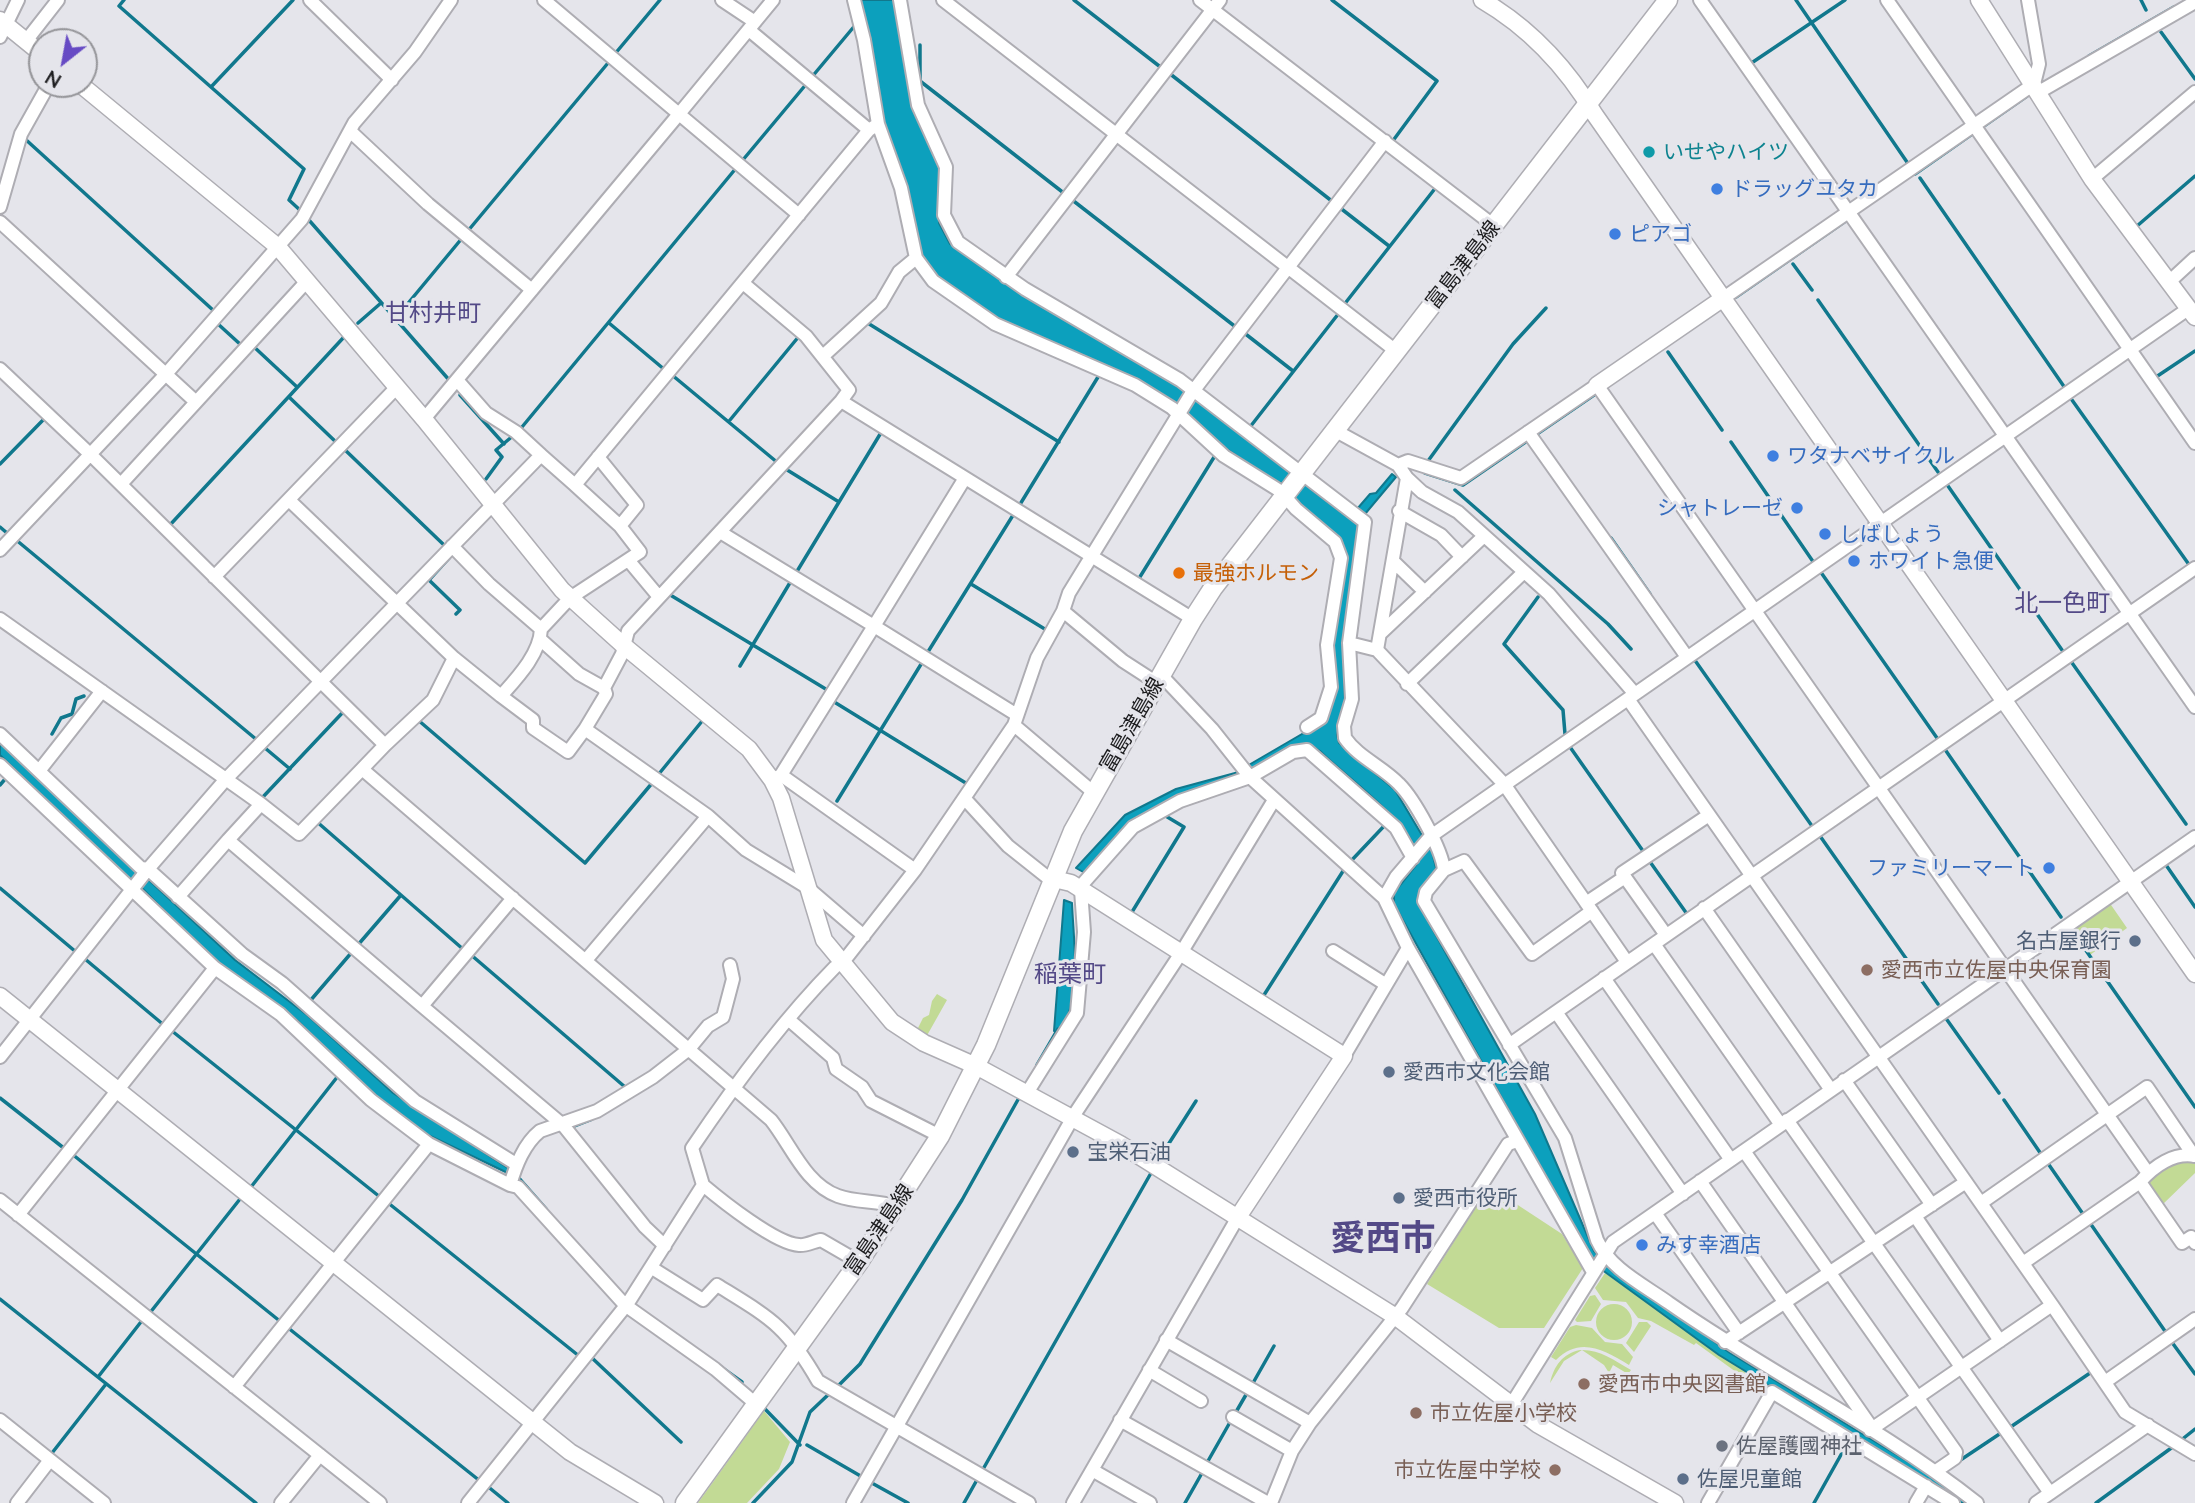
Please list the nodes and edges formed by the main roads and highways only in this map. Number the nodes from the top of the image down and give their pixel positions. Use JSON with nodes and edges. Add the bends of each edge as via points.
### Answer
{"nodes":[{"id":1,"x":1668,"y":0,"type":"edge"},
{"id":2,"x":685,"y":1503,"type":"edge"}],
"edges":[{"from":1,"to":2,"type":"main road","name":"富島津島線","via":[[1194,618],[1093,792],[976,1066],[940,1136],[859,1262]]}]}
